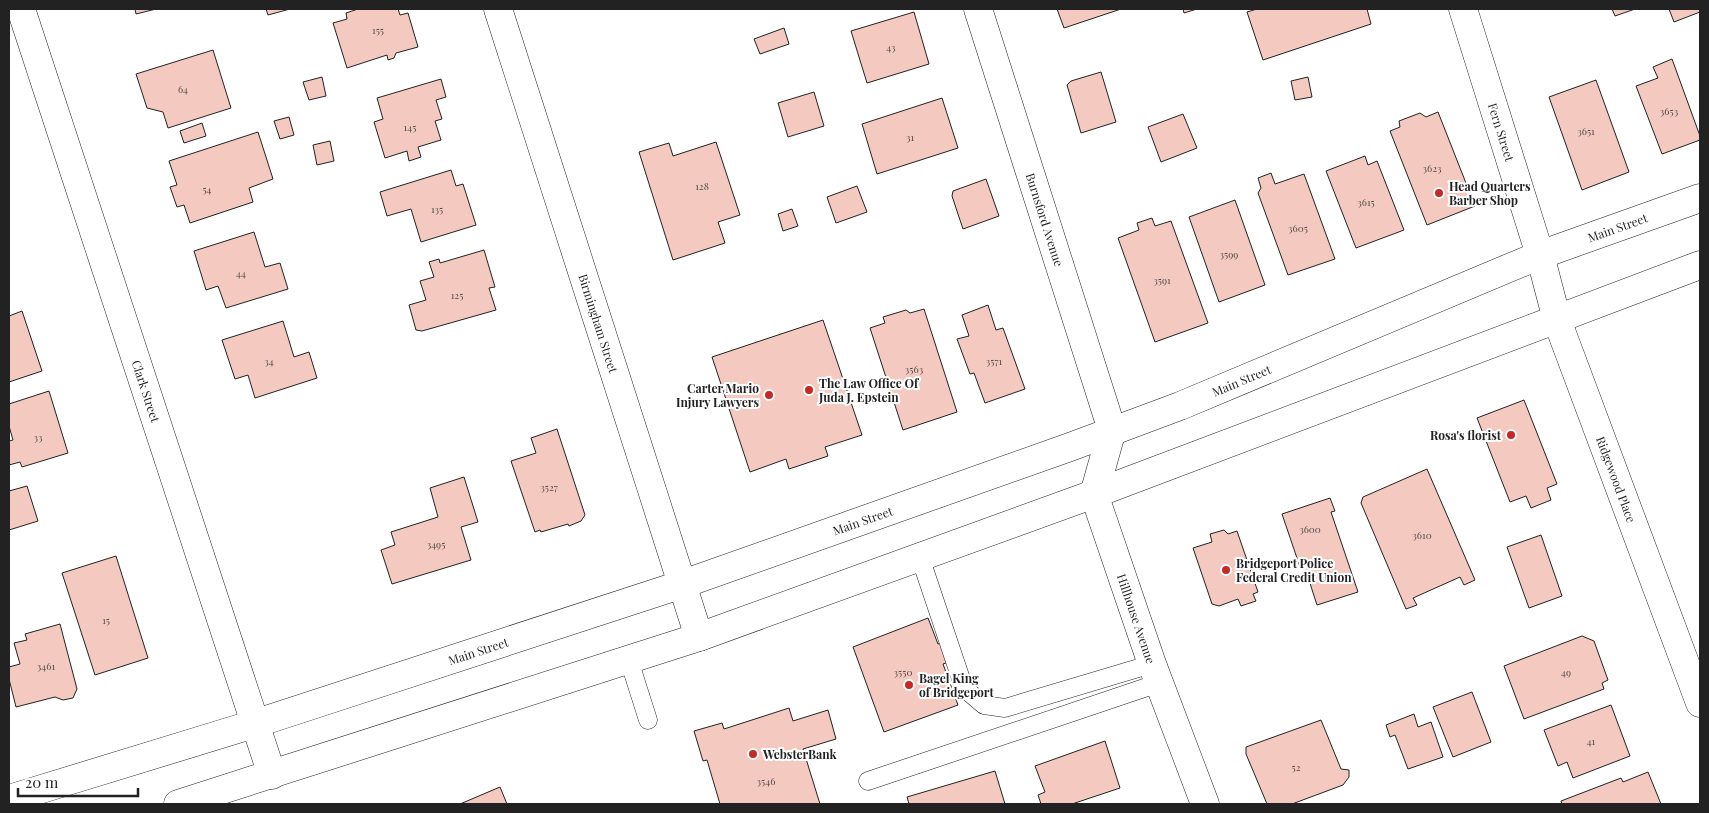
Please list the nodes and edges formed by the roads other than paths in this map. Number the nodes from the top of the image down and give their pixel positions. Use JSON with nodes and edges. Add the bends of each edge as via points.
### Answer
{"nodes":[{"id":1,"x":22,"y":9,"type":"edge"},
{"id":2,"x":498,"y":9,"type":"edge"},
{"id":3,"x":978,"y":9,"type":"edge"},
{"id":4,"x":1463,"y":9,"type":"edge"},
{"id":5,"x":1700,"y":198,"type":"edge"},
{"id":6,"x":1540,"y":254,"type":"junction"},
{"id":7,"x":1700,"y":265,"type":"edge"},
{"id":8,"x":1557,"y":320,"type":"junction"},
{"id":9,"x":1112,"y":430,"type":"junction"},
{"id":10,"x":1094,"y":494,"type":"junction"},
{"id":11,"x":920,"y":557,"type":"junction"},
{"id":12,"x":683,"y":584,"type":"junction"},
{"id":13,"x":699,"y":637,"type":"junction"},
{"id":14,"x":629,"y":660,"type":"junction"},
{"id":15,"x":1155,"y":674,"type":"junction"},
{"id":16,"x":1700,"y":703,"type":"edge"},
{"id":17,"x":648,"y":720,"type":"dead end"},
{"id":18,"x":254,"y":724,"type":"junction"},
{"id":19,"x":272,"y":775,"type":"junction"},
{"id":20,"x":868,"y":782,"type":"dead end"},
{"id":21,"x":9,"y":799,"type":"edge"},
{"id":22,"x":178,"y":804,"type":"edge"},
{"id":23,"x":1205,"y":804,"type":"edge"}],
"edges":[{"from":1,"to":18,"type":"main road","name":"Clark Street"},
{"from":2,"to":12,"type":"main road","name":"Birmingham Street"},
{"from":3,"to":9,"type":"main road","name":"Burnsford Avenue"},
{"from":4,"to":6,"type":"main road","name":"Fern Street"},
{"from":5,"to":6,"type":"main road","name":"Main Street"},
{"from":6,"to":8,"type":"main road","name":"Ridgewood Place"},
{"from":6,"to":9,"type":"main road","name":"Main Street","via":[[1180,406]]},
{"from":7,"to":8,"type":"main road"},
{"from":8,"to":10,"type":"main road"},
{"from":8,"to":16,"type":"main road","name":"Ridgewood Place"},
{"from":9,"to":10,"type":"main road"},
{"from":9,"to":12,"type":"main road","name":"Main Street"},
{"from":10,"to":11,"type":"main road"},
{"from":10,"to":15,"type":"main road","name":"Hillhouse Avenue"},
{"from":11,"to":13,"type":"main road"},
{"from":11,"to":15,"type":"lane","via":[[964,688],[984,705],[1005,708]]},
{"from":12,"to":13,"type":"main road","name":"Birmingham Street"},
{"from":12,"to":18,"type":"main road","name":"Main Street"},
{"from":13,"to":14,"type":"main road"},
{"from":14,"to":17,"type":"lane"},
{"from":14,"to":19,"type":"main road"},
{"from":15,"to":20,"type":"lane"},
{"from":15,"to":23,"type":"main road","name":"Hillhouse Avenue"},
{"from":18,"to":19,"type":"main road","name":"Clark Street"},
{"from":18,"to":21,"type":"main road","name":"Main Street"},
{"from":19,"to":22,"type":"main road"}]}
